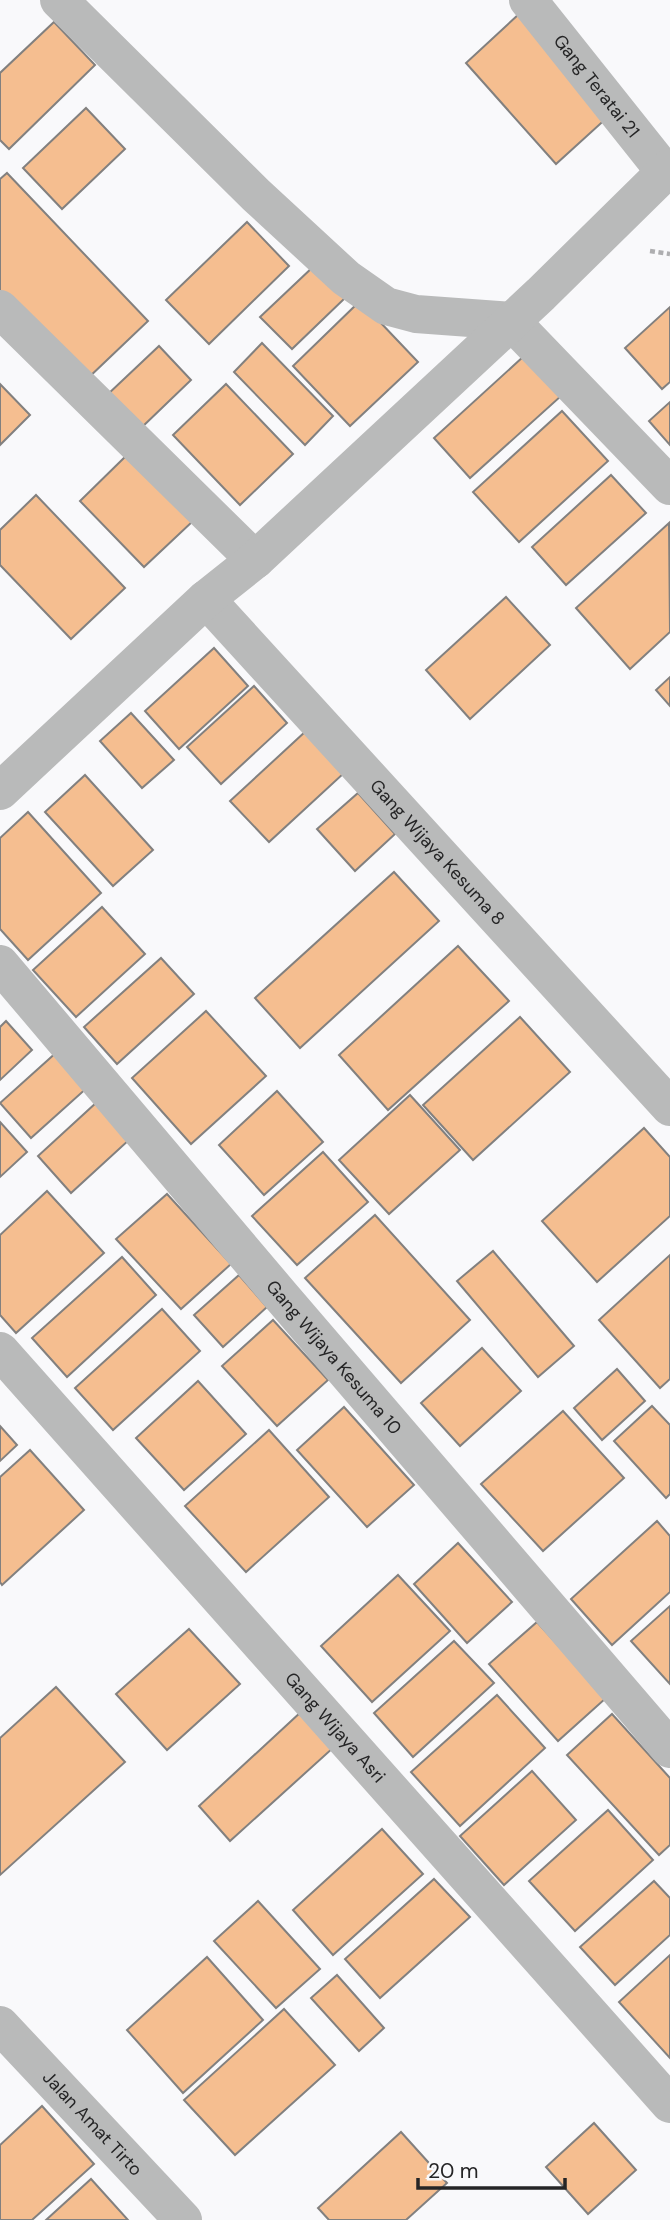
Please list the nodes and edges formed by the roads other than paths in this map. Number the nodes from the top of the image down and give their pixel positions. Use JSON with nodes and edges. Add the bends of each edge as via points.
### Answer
{"nodes":[{"id":1,"x":59,"y":0,"type":"edge"},
{"id":2,"x":528,"y":0,"type":"edge"},
{"id":3,"x":667,"y":170,"type":"edge"},
{"id":4,"x":0,"y":309,"type":"edge"},
{"id":5,"x":511,"y":321,"type":"junction"},
{"id":6,"x":670,"y":486,"type":"edge"},
{"id":7,"x":256,"y":559,"type":"junction"},
{"id":8,"x":206,"y":599,"type":"junction"},
{"id":9,"x":2,"y":787,"type":"edge"},
{"id":10,"x":0,"y":964,"type":"edge"},
{"id":11,"x":670,"y":1107,"type":"edge"},
{"id":12,"x":0,"y":1351,"type":"edge"},
{"id":13,"x":670,"y":1749,"type":"edge"},
{"id":14,"x":0,"y":2025,"type":"edge"},
{"id":15,"x":670,"y":2104,"type":"edge"},
{"id":16,"x":183,"y":2220,"type":"edge"}],
"edges":[{"from":1,"to":5,"type":"street","via":[[346,278],[386,306],[416,314]]},
{"from":2,"to":3,"type":"street","name":"Gang Teratai 21"},
{"from":3,"to":5,"type":"street"},
{"from":4,"to":7,"type":"street"},
{"from":5,"to":6,"type":"street"},
{"from":5,"to":7,"type":"street"},
{"from":7,"to":8,"type":"street"},
{"from":8,"to":9,"type":"street"},
{"from":8,"to":11,"type":"street","name":"Gang Wijaya Kesuma 8"},
{"from":10,"to":13,"type":"street","name":"Gang Wijaya Kesuma 10"},
{"from":12,"to":15,"type":"street","name":"Gang Wijaya Asri"},
{"from":14,"to":16,"type":"street","name":"Jalan Amat Tirto"}]}
